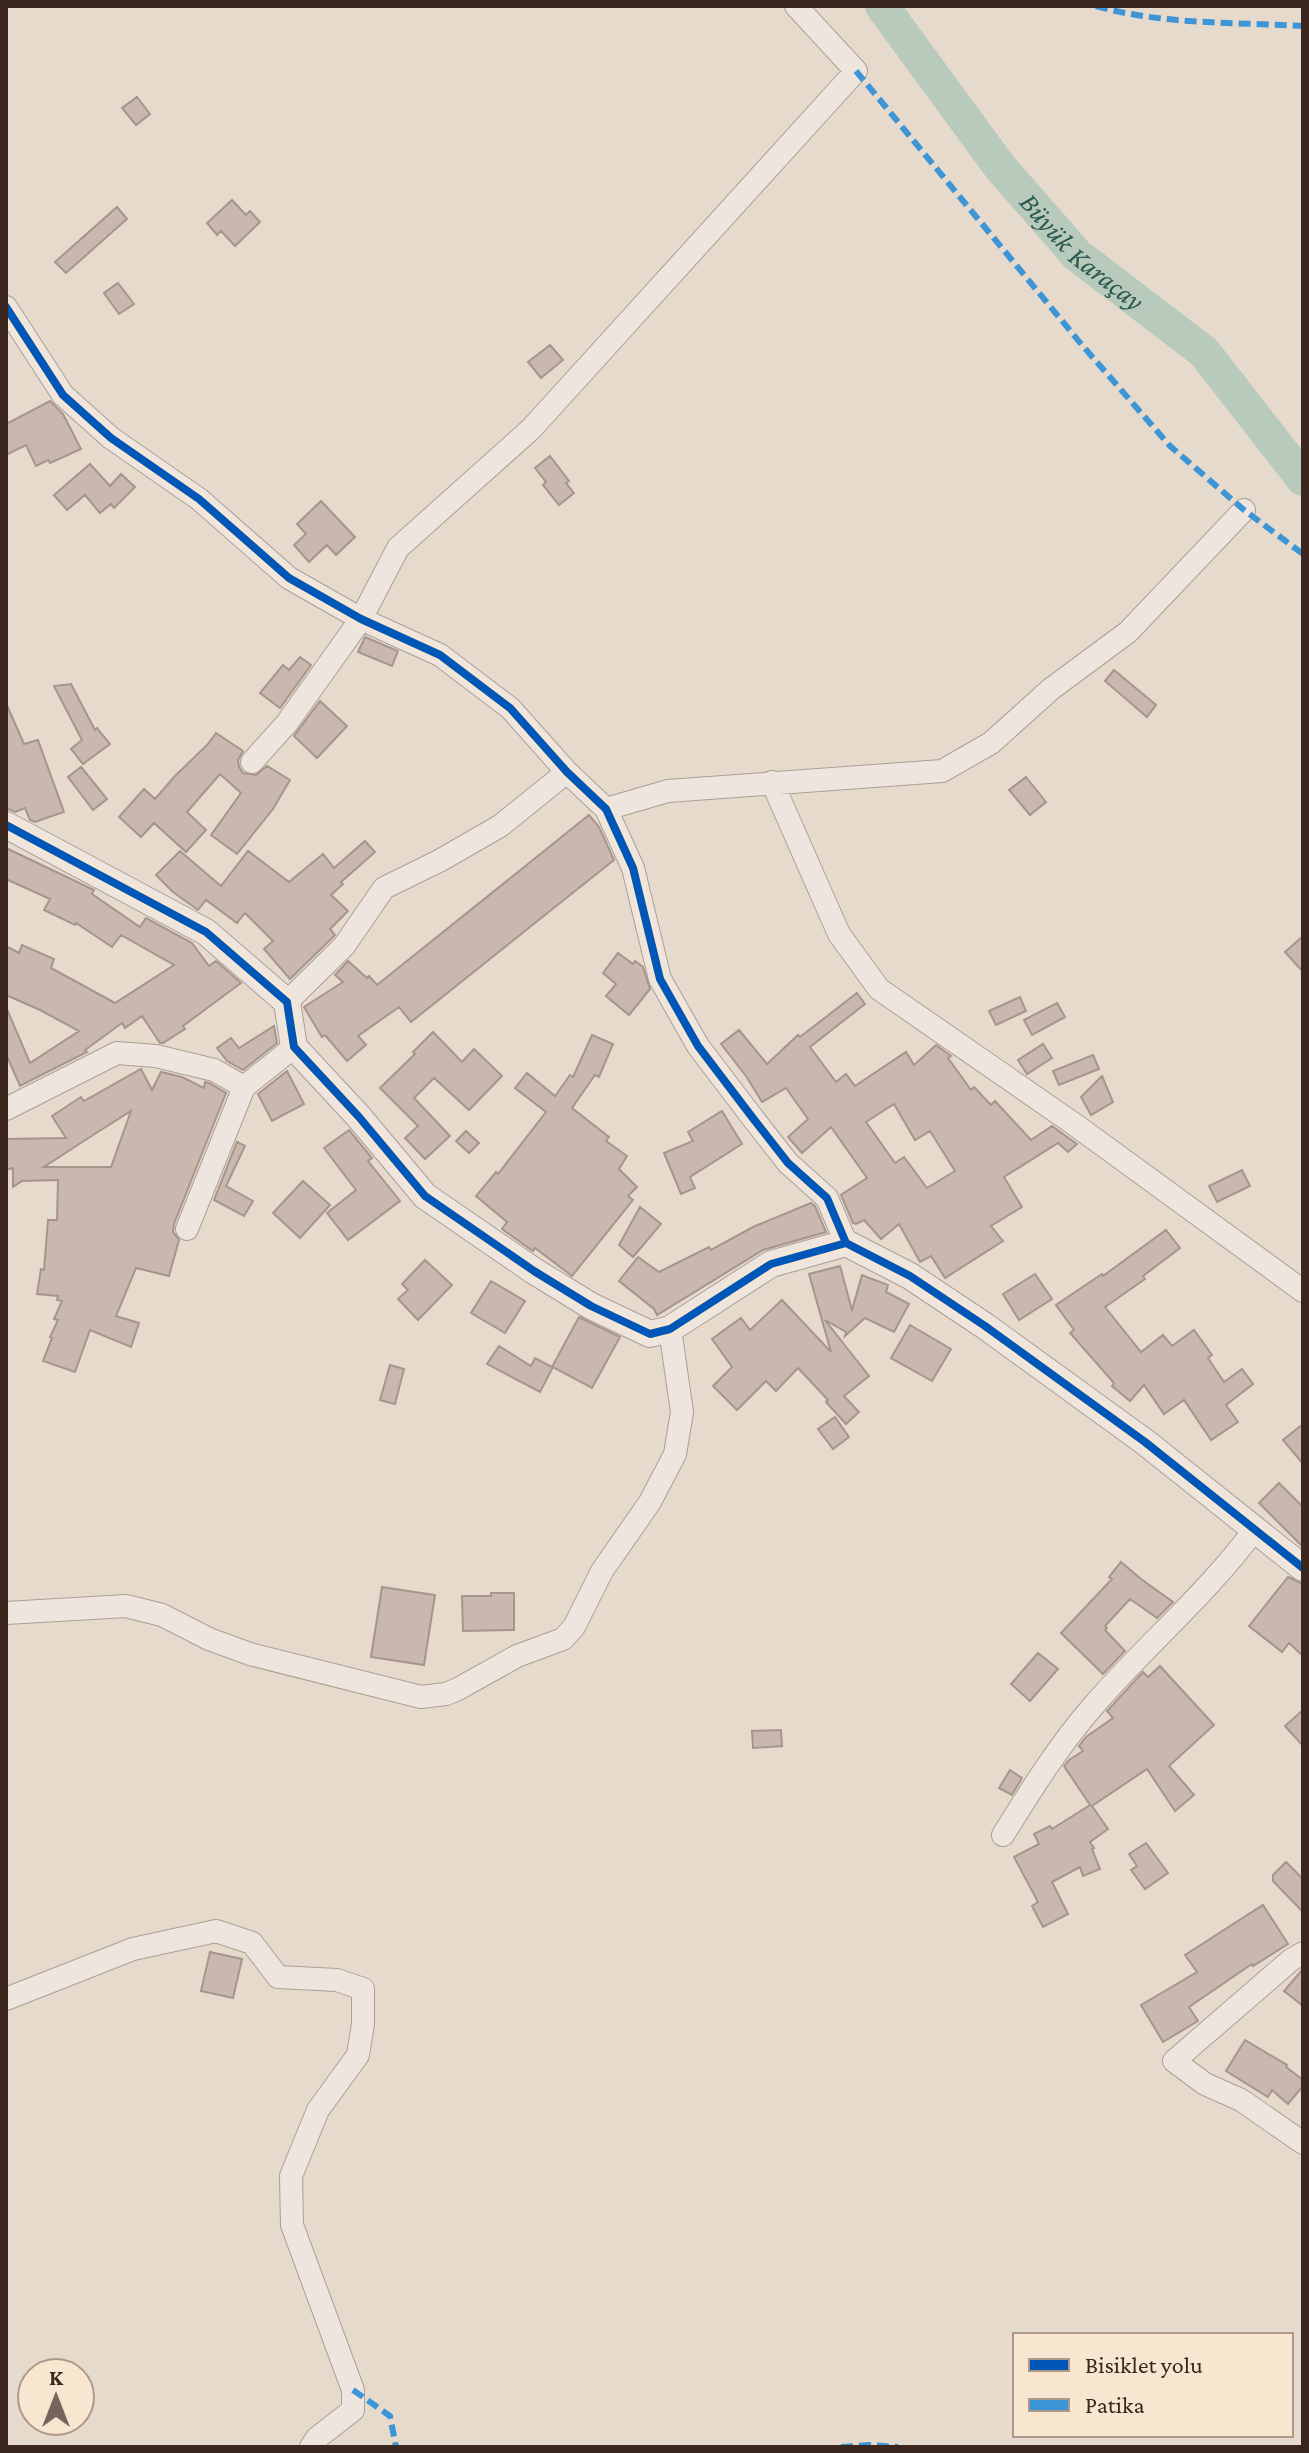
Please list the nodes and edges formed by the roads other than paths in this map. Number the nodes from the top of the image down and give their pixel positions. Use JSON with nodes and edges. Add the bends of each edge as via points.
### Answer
{"nodes":[{"id":1,"x":796,"y":6,"type":"edge"},
{"id":2,"x":6,"y":307,"type":"edge"},
{"id":3,"x":1244,"y":510,"type":"dead end"},
{"id":4,"x":361,"y":619,"type":"junction"},
{"id":5,"x":252,"y":762,"type":"dead end"},
{"id":6,"x":567,"y":772,"type":"junction"},
{"id":7,"x":772,"y":782,"type":"junction"},
{"id":8,"x":606,"y":809,"type":"junction"},
{"id":9,"x":6,"y":825,"type":"edge"},
{"id":10,"x":287,"y":1002,"type":"junction"},
{"id":11,"x":294,"y":1047,"type":"junction"},
{"id":12,"x":244,"y":1087,"type":"junction"},
{"id":13,"x":6,"y":1109,"type":"edge"},
{"id":14,"x":187,"y":1229,"type":"dead end"},
{"id":15,"x":846,"y":1243,"type":"junction"},
{"id":16,"x":1303,"y":1291,"type":"edge"},
{"id":17,"x":670,"y":1329,"type":"junction"},
{"id":18,"x":1255,"y":1529,"type":"junction"},
{"id":19,"x":1303,"y":1568,"type":"edge"},
{"id":20,"x":6,"y":1613,"type":"edge"},
{"id":21,"x":1003,"y":1835,"type":"dead end"},
{"id":22,"x":1303,"y":1953,"type":"edge"},
{"id":23,"x":6,"y":1999,"type":"edge"},
{"id":24,"x":1303,"y":2143,"type":"edge"},
{"id":25,"x":311,"y":2447,"type":"edge"}],
"edges":[{"from":1,"to":4,"type":"street","via":[[856,71],[531,429],[398,548]]},
{"from":2,"to":4,"type":"street","via":[[63,395],[99,427],[199,499],[289,578]]},
{"from":3,"to":7,"type":"street","via":[[1128,632],[1051,689],[991,743],[942,771]]},
{"from":4,"to":5,"type":"street","via":[[287,723]]},
{"from":4,"to":6,"type":"street","via":[[440,655],[510,708]]},
{"from":6,"to":8,"type":"street"},
{"from":6,"to":10,"type":"street","via":[[500,826],[384,888],[344,946]]},
{"from":7,"to":8,"type":"street","via":[[668,791]]},
{"from":7,"to":16,"type":"street","via":[[839,934],[879,989]]},
{"from":8,"to":15,"type":"street","via":[[633,868],[660,979],[698,1046],[752,1117],[788,1163],[827,1198]]},
{"from":9,"to":10,"type":"street","via":[[206,932]]},
{"from":10,"to":11,"type":"street"},
{"from":11,"to":12,"type":"street"},
{"from":11,"to":17,"type":"street","via":[[425,1196],[591,1306],[650,1334]]},
{"from":12,"to":13,"type":"street","via":[[214,1070],[117,1053]]},
{"from":12,"to":14,"type":"street"},
{"from":15,"to":17,"type":"street","via":[[771,1264]]},
{"from":15,"to":18,"type":"street","via":[[910,1276],[985,1326]]},
{"from":17,"to":20,"type":"street","via":[[682,1412],[675,1454],[650,1502],[602,1571],[574,1627],[563,1639],[517,1656],[446,1694],[421,1697],[250,1654],[162,1615],[126,1606]]},
{"from":18,"to":19,"type":"street"},
{"from":18,"to":21,"type":"street","via":[[1093,1705]]},
{"from":22,"to":24,"type":"street","via":[[1174,2061]]},
{"from":23,"to":25,"type":"street","via":[[133,1949],[216,1931],[252,1943],[278,1977],[337,1980],[363,1989],[358,2055],[318,2110],[291,2176],[292,2225],[353,2390],[353,2410]]}]}
